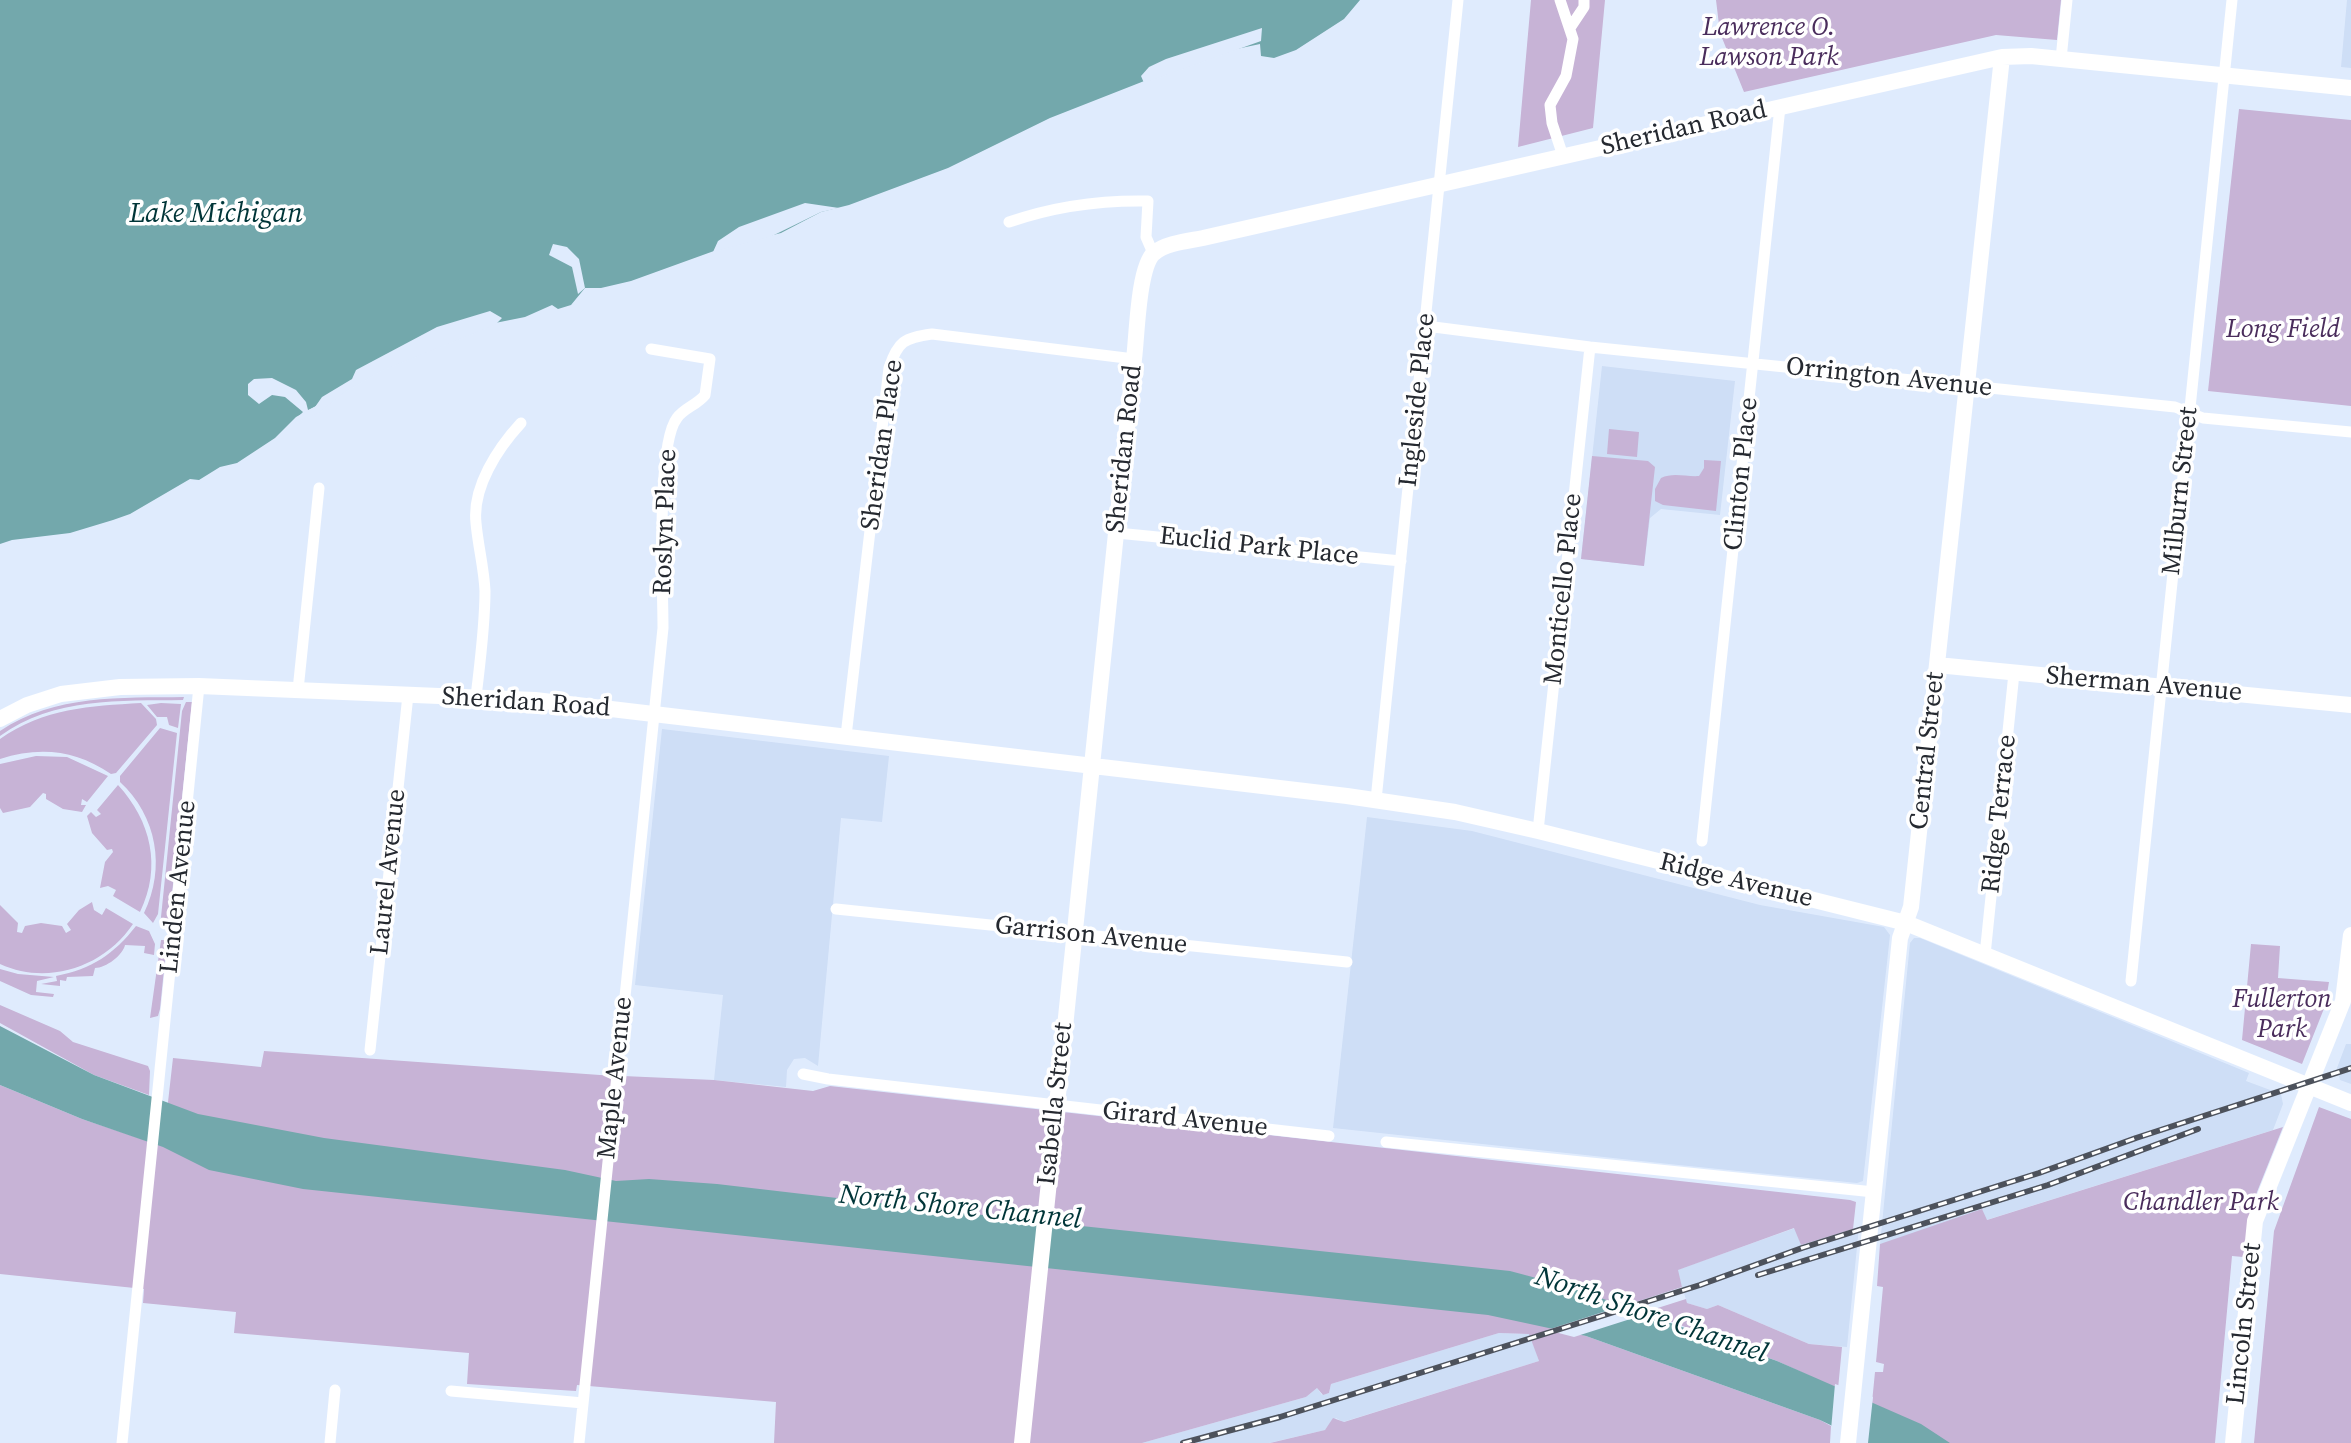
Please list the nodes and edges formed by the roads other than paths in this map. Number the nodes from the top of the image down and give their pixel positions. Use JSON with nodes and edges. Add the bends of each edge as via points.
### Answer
{"nodes":[{"id":1,"x":1458,"y":0,"type":"edge"},
{"id":2,"x":1560,"y":0,"type":"edge"},
{"id":3,"x":1584,"y":0,"type":"edge"},
{"id":4,"x":2067,"y":0,"type":"edge"},
{"id":5,"x":2232,"y":0,"type":"edge"},
{"id":6,"x":1570,"y":28,"type":"junction"},
{"id":7,"x":2002,"y":57,"type":"junction"},
{"id":8,"x":2061,"y":59,"type":"junction"},
{"id":9,"x":2224,"y":75,"type":"junction"},
{"id":10,"x":2351,"y":88,"type":"edge"},
{"id":11,"x":1780,"y":107,"type":"junction"},
{"id":12,"x":1563,"y":156,"type":"junction"},
{"id":13,"x":1440,"y":184,"type":"junction"},
{"id":14,"x":1009,"y":222,"type":"dead end"},
{"id":15,"x":1153,"y":253,"type":"junction"},
{"id":16,"x":1426,"y":326,"type":"junction"},
{"id":17,"x":1590,"y":347,"type":"junction"},
{"id":18,"x":651,"y":349,"type":"dead end"},
{"id":19,"x":1134,"y":359,"type":"junction"},
{"id":20,"x":1754,"y":364,"type":"junction"},
{"id":21,"x":1967,"y":387,"type":"junction"},
{"id":22,"x":2189,"y":412,"type":"junction"},
{"id":23,"x":521,"y":423,"type":"dead end"},
{"id":24,"x":2351,"y":432,"type":"edge"},
{"id":25,"x":319,"y":488,"type":"dead end"},
{"id":26,"x":1117,"y":533,"type":"junction"},
{"id":27,"x":1401,"y":561,"type":"junction"},
{"id":28,"x":1937,"y":665,"type":"junction"},
{"id":29,"x":2014,"y":673,"type":"junction"},
{"id":30,"x":199,"y":686,"type":"junction"},
{"id":31,"x":2161,"y":687,"type":"junction"},
{"id":32,"x":298,"y":690,"type":"junction"},
{"id":33,"x":408,"y":695,"type":"junction"},
{"id":34,"x":476,"y":697,"type":"junction"},
{"id":35,"x":2351,"y":705,"type":"edge"},
{"id":36,"x":654,"y":714,"type":"junction"},
{"id":37,"x":0,"y":719,"type":"edge"},
{"id":38,"x":846,"y":736,"type":"junction"},
{"id":39,"x":1092,"y":766,"type":"junction"},
{"id":40,"x":1376,"y":800,"type":"junction"},
{"id":41,"x":1538,"y":831,"type":"junction"},
{"id":42,"x":1702,"y":841,"type":"dead end"},
{"id":43,"x":836,"y":909,"type":"dead end"},
{"id":44,"x":1906,"y":923,"type":"junction"},
{"id":45,"x":1074,"y":935,"type":"junction"},
{"id":46,"x":2351,"y":935,"type":"edge"},
{"id":47,"x":1985,"y":955,"type":"junction"},
{"id":48,"x":1347,"y":962,"type":"dead end"},
{"id":49,"x":2131,"y":981,"type":"dead end"},
{"id":50,"x":370,"y":1050,"type":"dead end"},
{"id":51,"x":803,"y":1074,"type":"dead end"},
{"id":52,"x":2310,"y":1085,"type":"junction"},
{"id":53,"x":2351,"y":1103,"type":"edge"},
{"id":54,"x":1056,"y":1106,"type":"junction"},
{"id":55,"x":1329,"y":1136,"type":"dead end"},
{"id":56,"x":1386,"y":1142,"type":"dead end"},
{"id":57,"x":1874,"y":1192,"type":"junction"},
{"id":58,"x":335,"y":1390,"type":"dead end"},
{"id":59,"x":451,"y":1391,"type":"dead end"},
{"id":60,"x":583,"y":1403,"type":"junction"},
{"id":61,"x":122,"y":1443,"type":"edge"},
{"id":62,"x":330,"y":1443,"type":"edge"},
{"id":63,"x":579,"y":1443,"type":"edge"},
{"id":64,"x":1022,"y":1443,"type":"edge"},
{"id":65,"x":1848,"y":1443,"type":"edge"},
{"id":66,"x":2233,"y":1443,"type":"edge"}],
"edges":[{"from":1,"to":13,"type":"street","name":"Ingleside Place"},
{"from":2,"to":6,"type":"street"},
{"from":3,"to":6,"type":"street"},
{"from":4,"to":8,"type":"street"},
{"from":5,"to":9,"type":"street","name":"Milburn Street"},
{"from":6,"to":12,"type":"street","via":[[1569,65],[1550,105]]},
{"from":7,"to":8,"type":"street","name":"Sheridan Road"},
{"from":7,"to":11,"type":"street","name":"Sheridan Road"},
{"from":7,"to":21,"type":"street","name":"Central Street"},
{"from":8,"to":9,"type":"street","name":"Sheridan Road"},
{"from":9,"to":10,"type":"street","name":"Sheridan Road"},
{"from":9,"to":22,"type":"street","name":"Milburn Street"},
{"from":11,"to":12,"type":"street","name":"Sheridan Road"},
{"from":11,"to":20,"type":"street","name":"Clinton Place"},
{"from":12,"to":13,"type":"street","name":"Sheridan Road"},
{"from":13,"to":15,"type":"street","name":"Sheridan Road"},
{"from":13,"to":16,"type":"street","name":"Ingleside Place"},
{"from":14,"to":15,"type":"street","via":[[1078,203],[1148,201],[1146,237]]},
{"from":15,"to":19,"type":"street","name":"Sheridan Road","via":[[1144,274]]},
{"from":16,"to":17,"type":"street","name":"Orrington Avenue"},
{"from":16,"to":27,"type":"street","name":"Ingleside Place"},
{"from":17,"to":20,"type":"street","name":"Orrington Avenue"},
{"from":17,"to":41,"type":"street","name":"Monticello Place"},
{"from":18,"to":36,"type":"street","name":"Roslyn Place","via":[[710,359],[705,395],[677,418],[669,441],[662,533],[663,628]]},
{"from":19,"to":26,"type":"street","name":"Sheridan Road"},
{"from":19,"to":38,"type":"street","name":"Sheridan Place","via":[[932,334],[896,347],[889,368]]},
{"from":20,"to":21,"type":"street","name":"Orrington Avenue"},
{"from":20,"to":42,"type":"street","name":"Clinton Place"},
{"from":21,"to":22,"type":"street","name":"Orrington Avenue"},
{"from":21,"to":28,"type":"street","name":"Central Street"},
{"from":22,"to":24,"type":"street","name":"Orrington Avenue","via":[[2203,418]]},
{"from":22,"to":31,"type":"street","name":"Milburn Street"},
{"from":23,"to":34,"type":"street","via":[[498,452],[477,501],[485,597]]},
{"from":25,"to":32,"type":"street"},
{"from":26,"to":27,"type":"street","name":"Euclid Park Place"},
{"from":26,"to":39,"type":"street","name":"Sheridan Road"},
{"from":27,"to":40,"type":"street","name":"Ingleside Place"},
{"from":28,"to":29,"type":"street","name":"Sherman Avenue"},
{"from":28,"to":44,"type":"street","name":"Central Street"},
{"from":29,"to":31,"type":"street","name":"Sherman Avenue"},
{"from":29,"to":47,"type":"street","name":"Ridge Terrace"},
{"from":30,"to":32,"type":"street","name":"Sheridan Road"},
{"from":30,"to":37,"type":"street","name":"Sheridan Road","via":[[78,690]]},
{"from":30,"to":61,"type":"street","name":"Linden Avenue"},
{"from":31,"to":35,"type":"street","name":"Sherman Avenue"},
{"from":31,"to":49,"type":"street","name":"Milburn Street"},
{"from":32,"to":33,"type":"street","name":"Sheridan Road"},
{"from":33,"to":34,"type":"street","name":"Sheridan Road"},
{"from":33,"to":50,"type":"street","name":"Laurel Avenue"},
{"from":34,"to":36,"type":"street","name":"Sheridan Road"},
{"from":36,"to":38,"type":"street","name":"Sheridan Road"},
{"from":36,"to":60,"type":"street","name":"Maple Avenue"},
{"from":38,"to":39,"type":"street","name":"Sheridan Road"},
{"from":39,"to":40,"type":"street","name":"Ridge Avenue"},
{"from":39,"to":45,"type":"street","name":"Isabella Street"},
{"from":40,"to":41,"type":"street","name":"Ridge Avenue"},
{"from":41,"to":44,"type":"street","name":"Ridge Avenue"},
{"from":43,"to":45,"type":"street","name":"Garrison Avenue"},
{"from":44,"to":47,"type":"street","name":"Ridge Avenue"},
{"from":44,"to":57,"type":"street","name":"Central Street","via":[[1900,938]]},
{"from":45,"to":48,"type":"street","name":"Garrison Avenue"},
{"from":45,"to":54,"type":"street","name":"Isabella Street"},
{"from":46,"to":52,"type":"street","name":"Lincoln Street","via":[[2343,1001]]},
{"from":47,"to":52,"type":"street","name":"Ridge Avenue"},
{"from":51,"to":54,"type":"street","name":"Girard Avenue"},
{"from":52,"to":53,"type":"street","name":"Ridge Avenue"},
{"from":52,"to":66,"type":"street","name":"Lincoln Street","via":[[2255,1221]]},
{"from":54,"to":55,"type":"street","name":"Girard Avenue"},
{"from":54,"to":64,"type":"street","name":"Isabella Street"},
{"from":56,"to":57,"type":"street"},
{"from":57,"to":65,"type":"street","name":"Central Street"},
{"from":58,"to":62,"type":"street"},
{"from":59,"to":60,"type":"street"},
{"from":60,"to":63,"type":"street","name":"Maple Avenue"}]}
